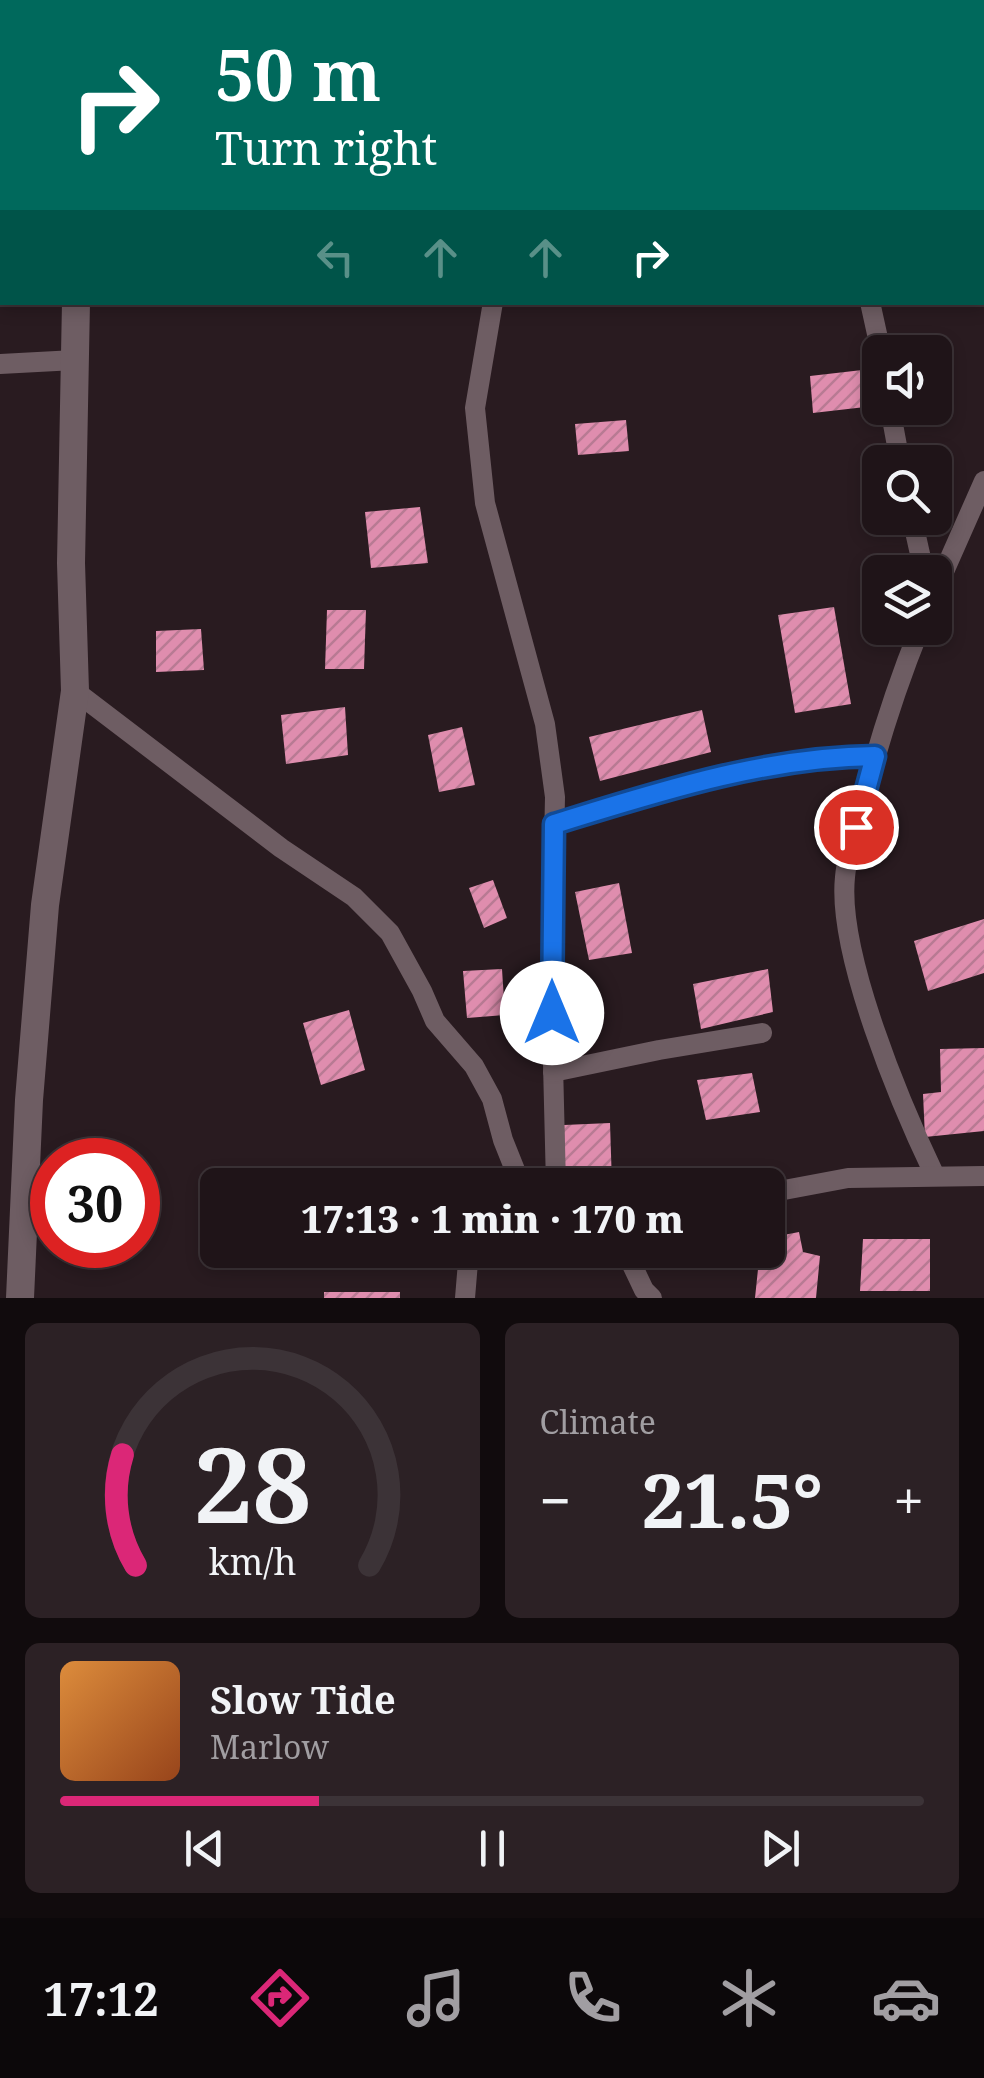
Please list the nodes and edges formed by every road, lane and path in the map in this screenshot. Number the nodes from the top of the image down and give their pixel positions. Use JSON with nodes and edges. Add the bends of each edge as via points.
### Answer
{"nodes":[{"id":1,"x":76,"y":305,"type":"edge"},
{"id":2,"x":492,"y":305,"type":"edge"},
{"id":3,"x":871,"y":305,"type":"edge"},
{"id":4,"x":877,"y":335,"type":"edge"},
{"id":5,"x":75,"y":360,"type":"junction"},
{"id":6,"x":0,"y":364,"type":"edge"},
{"id":7,"x":984,"y":480,"type":"edge"},
{"id":8,"x":951,"y":555,"type":"edge"},
{"id":9,"x":913,"y":645,"type":"edge"},
{"id":10,"x":75,"y":691,"type":"junction"},
{"id":11,"x":875,"y":756,"type":"junction"},
{"id":12,"x":554,"y":824,"type":"junction"},
{"id":13,"x":762,"y":1033,"type":"dead end"},
{"id":14,"x":553,"y":1072,"type":"junction"},
{"id":15,"x":514,"y":1168,"type":"edge"},
{"id":16,"x":556,"y":1168,"type":"edge"},
{"id":17,"x":934,"y":1176,"type":"junction"},
{"id":18,"x":984,"y":1176,"type":"edge"},
{"id":19,"x":785,"y":1190,"type":"edge"},
{"id":20,"x":468,"y":1268,"type":"edge"},
{"id":21,"x":635,"y":1268,"type":"edge"},
{"id":22,"x":20,"y":1298,"type":"edge"},
{"id":23,"x":466,"y":1298,"type":"edge"},
{"id":24,"x":652,"y":1298,"type":"edge"}],
"edges":[{"from":1,"to":5,"type":"street"},
{"from":2,"to":12,"type":"street","via":[[474,408],[485,503],[545,724]]},
{"from":3,"to":4,"type":"street"},
{"from":5,"to":6,"type":"street"},
{"from":5,"to":10,"type":"street"},
{"from":7,"to":8,"type":"street"},
{"from":9,"to":11,"type":"street"},
{"from":10,"to":15,"type":"street","via":[[354,897],[390,933],[435,1021],[474,1066],[492,1100]]},
{"from":10,"to":22,"type":"street","via":[[44,924]]},
{"from":11,"to":12,"type":"street","via":[[831,756],[734,774]]},
{"from":11,"to":17,"type":"street","via":[[848,862],[845,904],[880,1045]]},
{"from":12,"to":14,"type":"street"},
{"from":13,"to":14,"type":"street"},
{"from":14,"to":16,"type":"street"},
{"from":17,"to":18,"type":"street"},
{"from":17,"to":19,"type":"street","via":[[848,1178]]},
{"from":20,"to":23,"type":"street"},
{"from":21,"to":24,"type":"street"}]}
